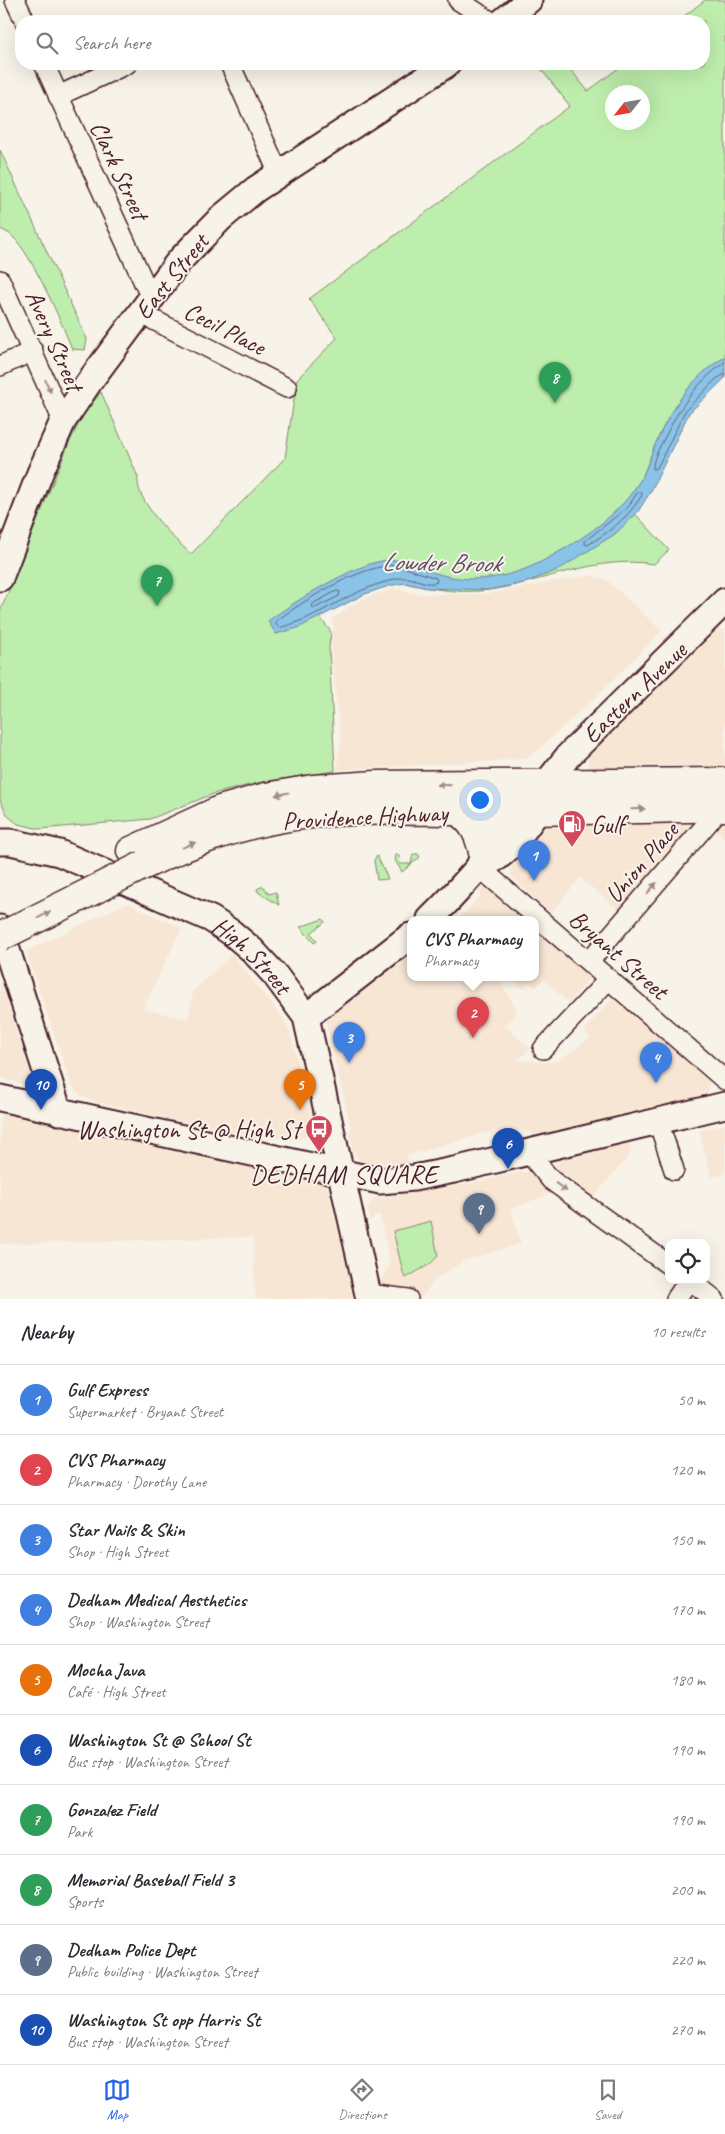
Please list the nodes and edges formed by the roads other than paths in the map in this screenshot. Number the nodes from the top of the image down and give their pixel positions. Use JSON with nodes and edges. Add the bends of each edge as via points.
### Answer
{"nodes":[{"id":1,"x":15,"y":0,"type":"edge"},
{"id":2,"x":458,"y":0,"type":"edge"},
{"id":3,"x":529,"y":0,"type":"edge"},
{"id":4,"x":22,"y":15,"type":"edge"},
{"id":5,"x":481,"y":15,"type":"edge"},
{"id":6,"x":510,"y":15,"type":"edge"},
{"id":7,"x":47,"y":70,"type":"edge"},
{"id":8,"x":114,"y":70,"type":"edge"},
{"id":9,"x":233,"y":70,"type":"edge"},
{"id":10,"x":438,"y":70,"type":"edge"},
{"id":11,"x":58,"y":96,"type":"junction"},
{"id":12,"x":279,"y":174,"type":"junction"},
{"id":13,"x":0,"y":280,"type":"edge"},
{"id":14,"x":146,"y":305,"type":"junction"},
{"id":15,"x":33,"y":352,"type":"junction"},
{"id":16,"x":0,"y":366,"type":"edge"},
{"id":17,"x":287,"y":388,"type":"dead end"},
{"id":18,"x":64,"y":421,"type":"junction"},
{"id":19,"x":0,"y":578,"type":"edge"},
{"id":20,"x":724,"y":603,"type":"edge"},
{"id":21,"x":725,"y":782,"type":"edge"},
{"id":22,"x":532,"y":802,"type":"junction"},
{"id":23,"x":457,"y":811,"type":"junction"},
{"id":24,"x":718,"y":813,"type":"edge"},
{"id":25,"x":0,"y":842,"type":"edge"},
{"id":26,"x":138,"y":858,"type":"junction"},
{"id":27,"x":481,"y":860,"type":"junction"},
{"id":28,"x":0,"y":916,"type":"edge"},
{"id":29,"x":433,"y":916,"type":"edge"},
{"id":30,"x":0,"y":928,"type":"edge"},
{"id":31,"x":0,"y":937,"type":"edge"},
{"id":32,"x":407,"y":938,"type":"edge"},
{"id":33,"x":589,"y":961,"type":"junction"},
{"id":34,"x":609,"y":978,"type":"junction"},
{"id":35,"x":306,"y":1017,"type":"junction"},
{"id":36,"x":543,"y":1049,"type":"dead end"},
{"id":37,"x":725,"y":1080,"type":"edge"},
{"id":38,"x":0,"y":1098,"type":"edge"},
{"id":39,"x":725,"y":1104,"type":"edge"},
{"id":40,"x":59,"y":1112,"type":"junction"},
{"id":41,"x":658,"y":1121,"type":"junction"},
{"id":42,"x":528,"y":1152,"type":"junction"},
{"id":43,"x":674,"y":1170,"type":"dead end"},
{"id":44,"x":343,"y":1174,"type":"junction"},
{"id":45,"x":665,"y":1262,"type":"edge"},
{"id":46,"x":686,"y":1284,"type":"edge"},
{"id":47,"x":694,"y":1284,"type":"edge"},
{"id":48,"x":369,"y":1296,"type":"edge"},
{"id":49,"x":408,"y":1299,"type":"edge"},
{"id":50,"x":676,"y":1299,"type":"edge"},
{"id":51,"x":713,"y":1299,"type":"edge"}],
"edges":[{"from":1,"to":4,"type":"street"},
{"from":2,"to":5,"type":"street"},
{"from":3,"to":6,"type":"main road"},
{"from":7,"to":11,"type":"street","name":"Clark Street"},
{"from":8,"to":11,"type":"street"},
{"from":9,"to":12,"type":"street"},
{"from":10,"to":12,"type":"main road","name":"East Street"},
{"from":11,"to":14,"type":"street","name":"Clark Street"},
{"from":12,"to":14,"type":"main road","name":"East Street","via":[[236,204],[206,231]]},
{"from":13,"to":15,"type":"street","name":"Avery Street"},
{"from":14,"to":17,"type":"street","name":"Cecil Place"},
{"from":14,"to":18,"type":"main road","name":"East Street"},
{"from":15,"to":16,"type":"street"},
{"from":15,"to":18,"type":"street","name":"Avery Street","one_way":true},
{"from":18,"to":19,"type":"main road","name":"East Street","via":[[40,473]]},
{"from":20,"to":22,"type":"main road","name":"Eastern Avenue","via":[[568,756]]},
{"from":21,"to":22,"type":"highway"},
{"from":22,"to":23,"type":"highway","name":"Providence Highway"},
{"from":22,"to":24,"type":"highway","name":"Providence Highway","one_way":true},
{"from":22,"to":26,"type":"highway","name":"Providence Highway","one_way":true,"via":[[376,785],[292,792],[209,814]]},
{"from":22,"to":27,"type":"main road","name":"Eastern Avenue","via":[[489,840]]},
{"from":26,"to":23,"type":"highway","name":"Providence Highway","one_way":true,"via":[[282,818],[346,811]]},
{"from":23,"to":27,"type":"highway","via":[[476,829]]},
{"from":33,"to":24,"type":"street","name":"Union Place","one_way":true},
{"from":25,"to":35,"type":"main road","name":"High Street","via":[[59,852],[211,919],[252,950],[276,975]]},
{"from":26,"to":28,"type":"highway","name":"Providence Highway"},
{"from":31,"to":26,"type":"highway","name":"Providence Highway","one_way":true,"bridge":true},
{"from":27,"to":29,"type":"main road","name":"Eastern Avenue","via":[[458,892]]},
{"from":27,"to":33,"type":"street","name":"Bryant Street"},
{"from":30,"to":40,"type":"main road"},
{"from":32,"to":35,"type":"main road"},
{"from":33,"to":34,"type":"street","name":"Bryant Street"},
{"from":34,"to":36,"type":"street"},
{"from":34,"to":37,"type":"street","name":"Bryant Street"},
{"from":35,"to":44,"type":"main road","name":"High Street"},
{"from":38,"to":40,"type":"main road"},
{"from":39,"to":41,"type":"main road"},
{"from":40,"to":44,"type":"main road"},
{"from":41,"to":42,"type":"main road"},
{"from":41,"to":43,"type":"street"},
{"from":42,"to":44,"type":"main road","via":[[414,1178],[380,1181]]},
{"from":42,"to":45,"type":"street","one_way":true,"via":[[551,1180]]},
{"from":44,"to":48,"type":"main road","name":"High Street"},
{"from":46,"to":50,"type":"street"},
{"from":47,"to":51,"type":"street"},
{"from":48,"to":49,"type":"street"}]}
